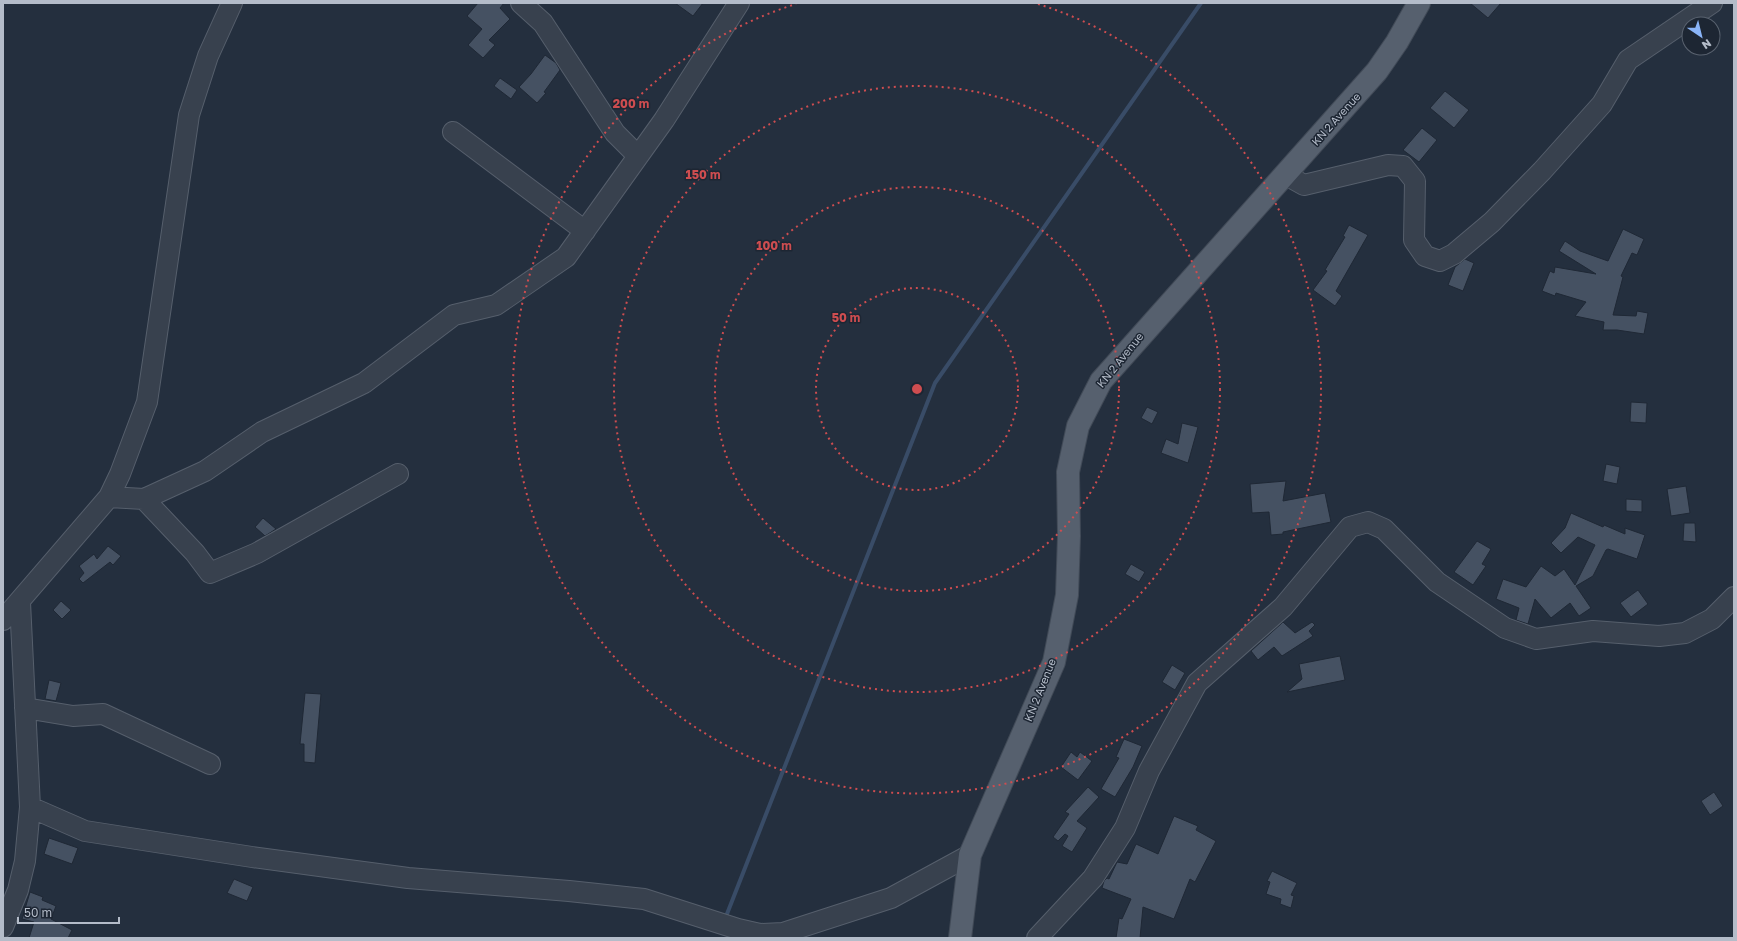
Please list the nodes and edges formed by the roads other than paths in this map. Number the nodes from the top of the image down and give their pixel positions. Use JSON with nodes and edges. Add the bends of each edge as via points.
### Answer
{"nodes":[{"id":1,"x":232,"y":3,"type":"edge"},
{"id":2,"x":521,"y":3,"type":"edge"},
{"id":3,"x":739,"y":3,"type":"edge"},
{"id":4,"x":1418,"y":3,"type":"edge"},
{"id":5,"x":1712,"y":3,"type":"edge"},
{"id":6,"x":453,"y":132,"type":"dead end"},
{"id":7,"x":638,"y":156,"type":"junction"},
{"id":8,"x":1286,"y":175,"type":"junction"},
{"id":9,"x":585,"y":230,"type":"junction"},
{"id":10,"x":398,"y":474,"type":"dead end"},
{"id":11,"x":109,"y":497,"type":"junction"},
{"id":12,"x":144,"y":499,"type":"junction"},
{"id":13,"x":1734,"y":597,"type":"edge"},
{"id":14,"x":20,"y":602,"type":"junction"},
{"id":15,"x":3,"y":620,"type":"edge"},
{"id":16,"x":25,"y":708,"type":"junction"},
{"id":17,"x":210,"y":764,"type":"dead end"},
{"id":18,"x":30,"y":807,"type":"junction"},
{"id":19,"x":970,"y":855,"type":"junction"},
{"id":20,"x":3,"y":927,"type":"edge"},
{"id":21,"x":960,"y":938,"type":"edge"},
{"id":22,"x":1037,"y":938,"type":"edge"}],
"edges":[{"from":1,"to":11,"type":"street","via":[[208,56],[189,115],[147,402]]},
{"from":2,"to":7,"type":"street","via":[[543,23],[615,133]]},
{"from":3,"to":7,"type":"street"},
{"from":4,"to":8,"type":"main road","name":"KN 2 Avenue","via":[[1378,71]]},
{"from":5,"to":8,"type":"street","via":[[1628,60],[1602,104],[1542,172],[1492,222],[1454,254],[1440,260],[1425,256],[1414,240],[1415,181],[1403,166],[1388,165],[1304,185]]},
{"from":6,"to":9,"type":"street"},
{"from":7,"to":9,"type":"street"},
{"from":8,"to":19,"type":"main road","name":"KN 2 Avenue","via":[[1101,381],[1078,426],[1068,472],[1067,595],[1054,662]]},
{"from":9,"to":12,"type":"street","via":[[566,257],[496,305],[454,315],[364,382],[262,432],[205,471]]},
{"from":10,"to":12,"type":"street","via":[[257,553],[210,573],[195,553]]},
{"from":11,"to":12,"type":"street"},
{"from":11,"to":14,"type":"street"},
{"from":13,"to":22,"type":"street","via":[[1712,619],[1685,633],[1659,636],[1593,631],[1536,639],[1505,628],[1437,582],[1384,529],[1368,522],[1350,527],[1283,607],[1197,683],[1149,771],[1125,828],[1093,878]]},
{"from":14,"to":15,"type":"street"},
{"from":14,"to":16,"type":"street"},
{"from":16,"to":17,"type":"street","via":[[73,716],[103,714]]},
{"from":16,"to":18,"type":"street"},
{"from":18,"to":19,"type":"street","via":[[85,831],[245,855],[408,878],[569,890],[644,899],[760,934],[783,933],[891,898]]},
{"from":18,"to":20,"type":"street","via":[[25,861],[18,890]]},
{"from":19,"to":21,"type":"main road","name":"KN 2 Avenue"}]}
